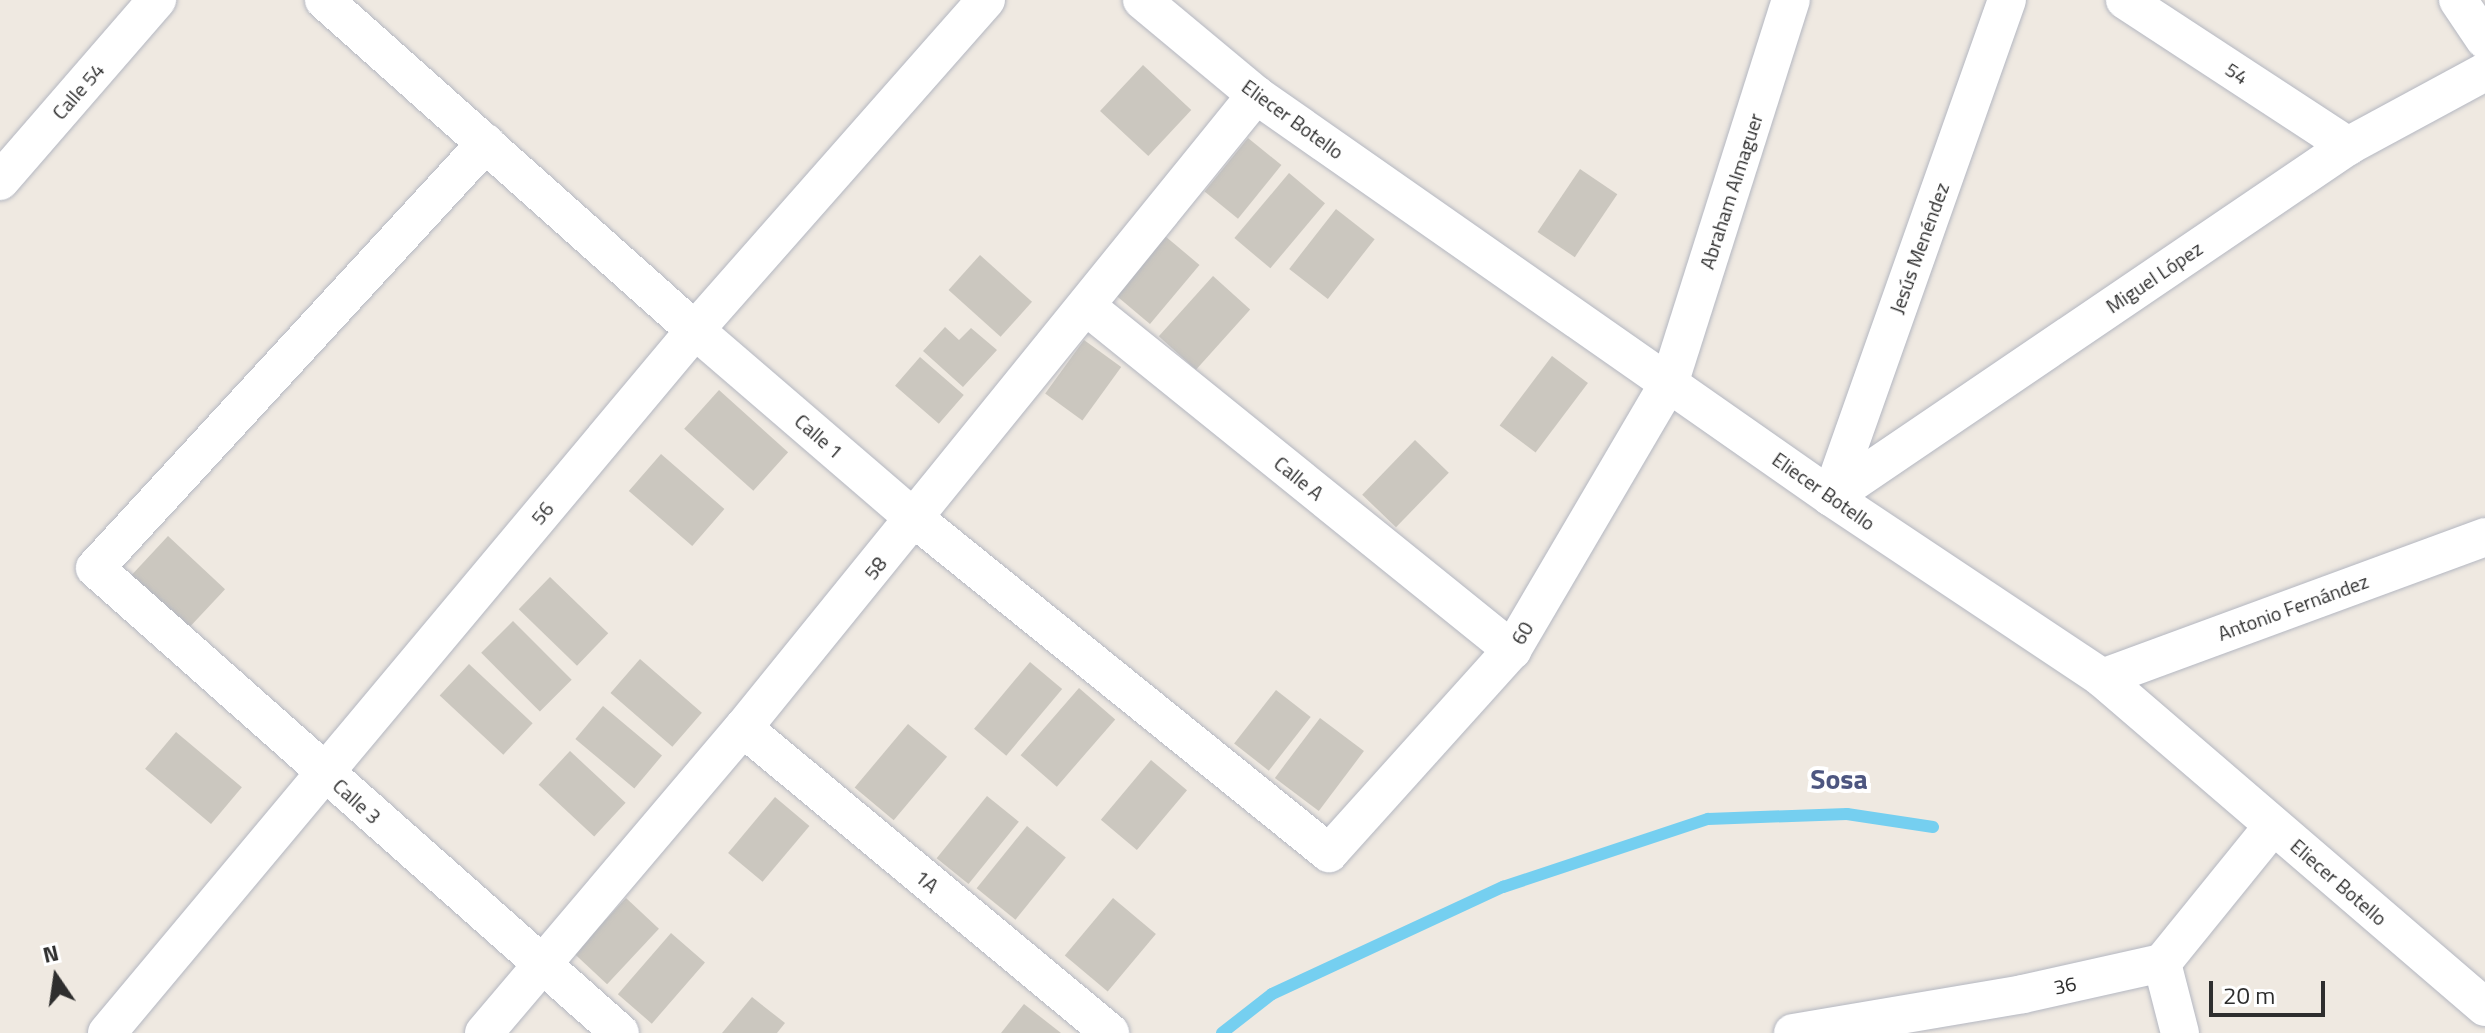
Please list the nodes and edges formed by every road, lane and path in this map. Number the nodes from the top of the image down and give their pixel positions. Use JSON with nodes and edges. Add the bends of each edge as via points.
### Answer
{"nodes":[{"id":1,"x":157,"y":0,"type":"edge"},
{"id":2,"x":324,"y":0,"type":"edge"},
{"id":3,"x":986,"y":0,"type":"edge"},
{"id":4,"x":1142,"y":0,"type":"edge"},
{"id":5,"x":1791,"y":0,"type":"edge"},
{"id":6,"x":2007,"y":0,"type":"edge"},
{"id":7,"x":2125,"y":0,"type":"edge"},
{"id":8,"x":2458,"y":0,"type":"edge"},
{"id":9,"x":2485,"y":40,"type":"edge"},
{"id":10,"x":2485,"y":72,"type":"edge"},
{"id":11,"x":1256,"y":95,"type":"junction"},
{"id":12,"x":486,"y":143,"type":"junction"},
{"id":13,"x":2348,"y":146,"type":"junction"},
{"id":14,"x":0,"y":181,"type":"edge"},
{"id":15,"x":1086,"y":306,"type":"junction"},
{"id":16,"x":695,"y":330,"type":"junction"},
{"id":17,"x":1670,"y":381,"type":"junction"},
{"id":18,"x":1831,"y":497,"type":"junction"},
{"id":19,"x":915,"y":519,"type":"junction"},
{"id":20,"x":2485,"y":537,"type":"edge"},
{"id":21,"x":1512,"y":650,"type":"junction"},
{"id":22,"x":2102,"y":678,"type":"junction"},
{"id":23,"x":743,"y":728,"type":"junction"},
{"id":24,"x":325,"y":772,"type":"junction"},
{"id":25,"x":2273,"y":826,"type":"junction"},
{"id":26,"x":1329,"y":853,"type":"joint"},
{"id":27,"x":2162,"y":963,"type":"junction"},
{"id":28,"x":541,"y":966,"type":"junction"},
{"id":29,"x":2485,"y":1007,"type":"edge"},
{"id":30,"x":107,"y":1033,"type":"edge"},
{"id":31,"x":484,"y":1033,"type":"edge"},
{"id":32,"x":620,"y":1033,"type":"edge"},
{"id":33,"x":1110,"y":1033,"type":"edge"},
{"id":34,"x":1793,"y":1033,"type":"edge"},
{"id":35,"x":2180,"y":1033,"type":"edge"}],
"edges":[{"from":1,"to":14,"type":"street","name":"Calle 54"},
{"from":2,"to":12,"type":"street","name":"Calle 1"},
{"from":3,"to":16,"type":"street","name":"56"},
{"from":4,"to":11,"type":"street","name":"Eliecer Botello"},
{"from":5,"to":17,"type":"street","name":"Abraham Almaguer"},
{"from":6,"to":18,"type":"street","name":"Jesús Menéndez"},
{"from":7,"to":13,"type":"street","name":"54"},
{"from":8,"to":9,"type":"street"},
{"from":10,"to":13,"type":"street","name":"Miguel López"},
{"from":11,"to":15,"type":"street","name":"58"},
{"from":11,"to":17,"type":"street","name":"Eliecer Botello"},
{"from":12,"to":16,"type":"street","name":"Calle 1"},
{"from":12,"to":24,"type":"street","name":"Calle 3","via":[[95,568]]},
{"from":13,"to":18,"type":"street","name":"Miguel López"},
{"from":15,"to":19,"type":"street","name":"58"},
{"from":15,"to":21,"type":"street","name":"Calle A"},
{"from":16,"to":19,"type":"street","name":"Calle 1"},
{"from":16,"to":24,"type":"street","name":"56"},
{"from":17,"to":18,"type":"street","name":"Eliecer Botello"},
{"from":17,"to":21,"type":"street","name":"60"},
{"from":18,"to":22,"type":"street","name":"Eliecer Botello"},
{"from":19,"to":23,"type":"street","name":"58"},
{"from":19,"to":26,"type":"street","name":"Calle 1"},
{"from":20,"to":22,"type":"street","name":"Antonio Fernández"},
{"from":21,"to":26,"type":"street","name":"60"},
{"from":22,"to":25,"type":"street","name":"Eliecer Botello"},
{"from":23,"to":28,"type":"street","name":"58"},
{"from":23,"to":33,"type":"street","name":"1A"},
{"from":24,"to":28,"type":"street","name":"Calle 3"},
{"from":24,"to":30,"type":"street","name":"56"},
{"from":25,"to":27,"type":"street"},
{"from":25,"to":29,"type":"street","name":"Eliecer Botello"},
{"from":27,"to":34,"type":"street","name":"36","via":[[2023,994]]},
{"from":27,"to":35,"type":"street"},
{"from":28,"to":31,"type":"street","name":"58"},
{"from":28,"to":32,"type":"street","name":"Calle 3"}]}
